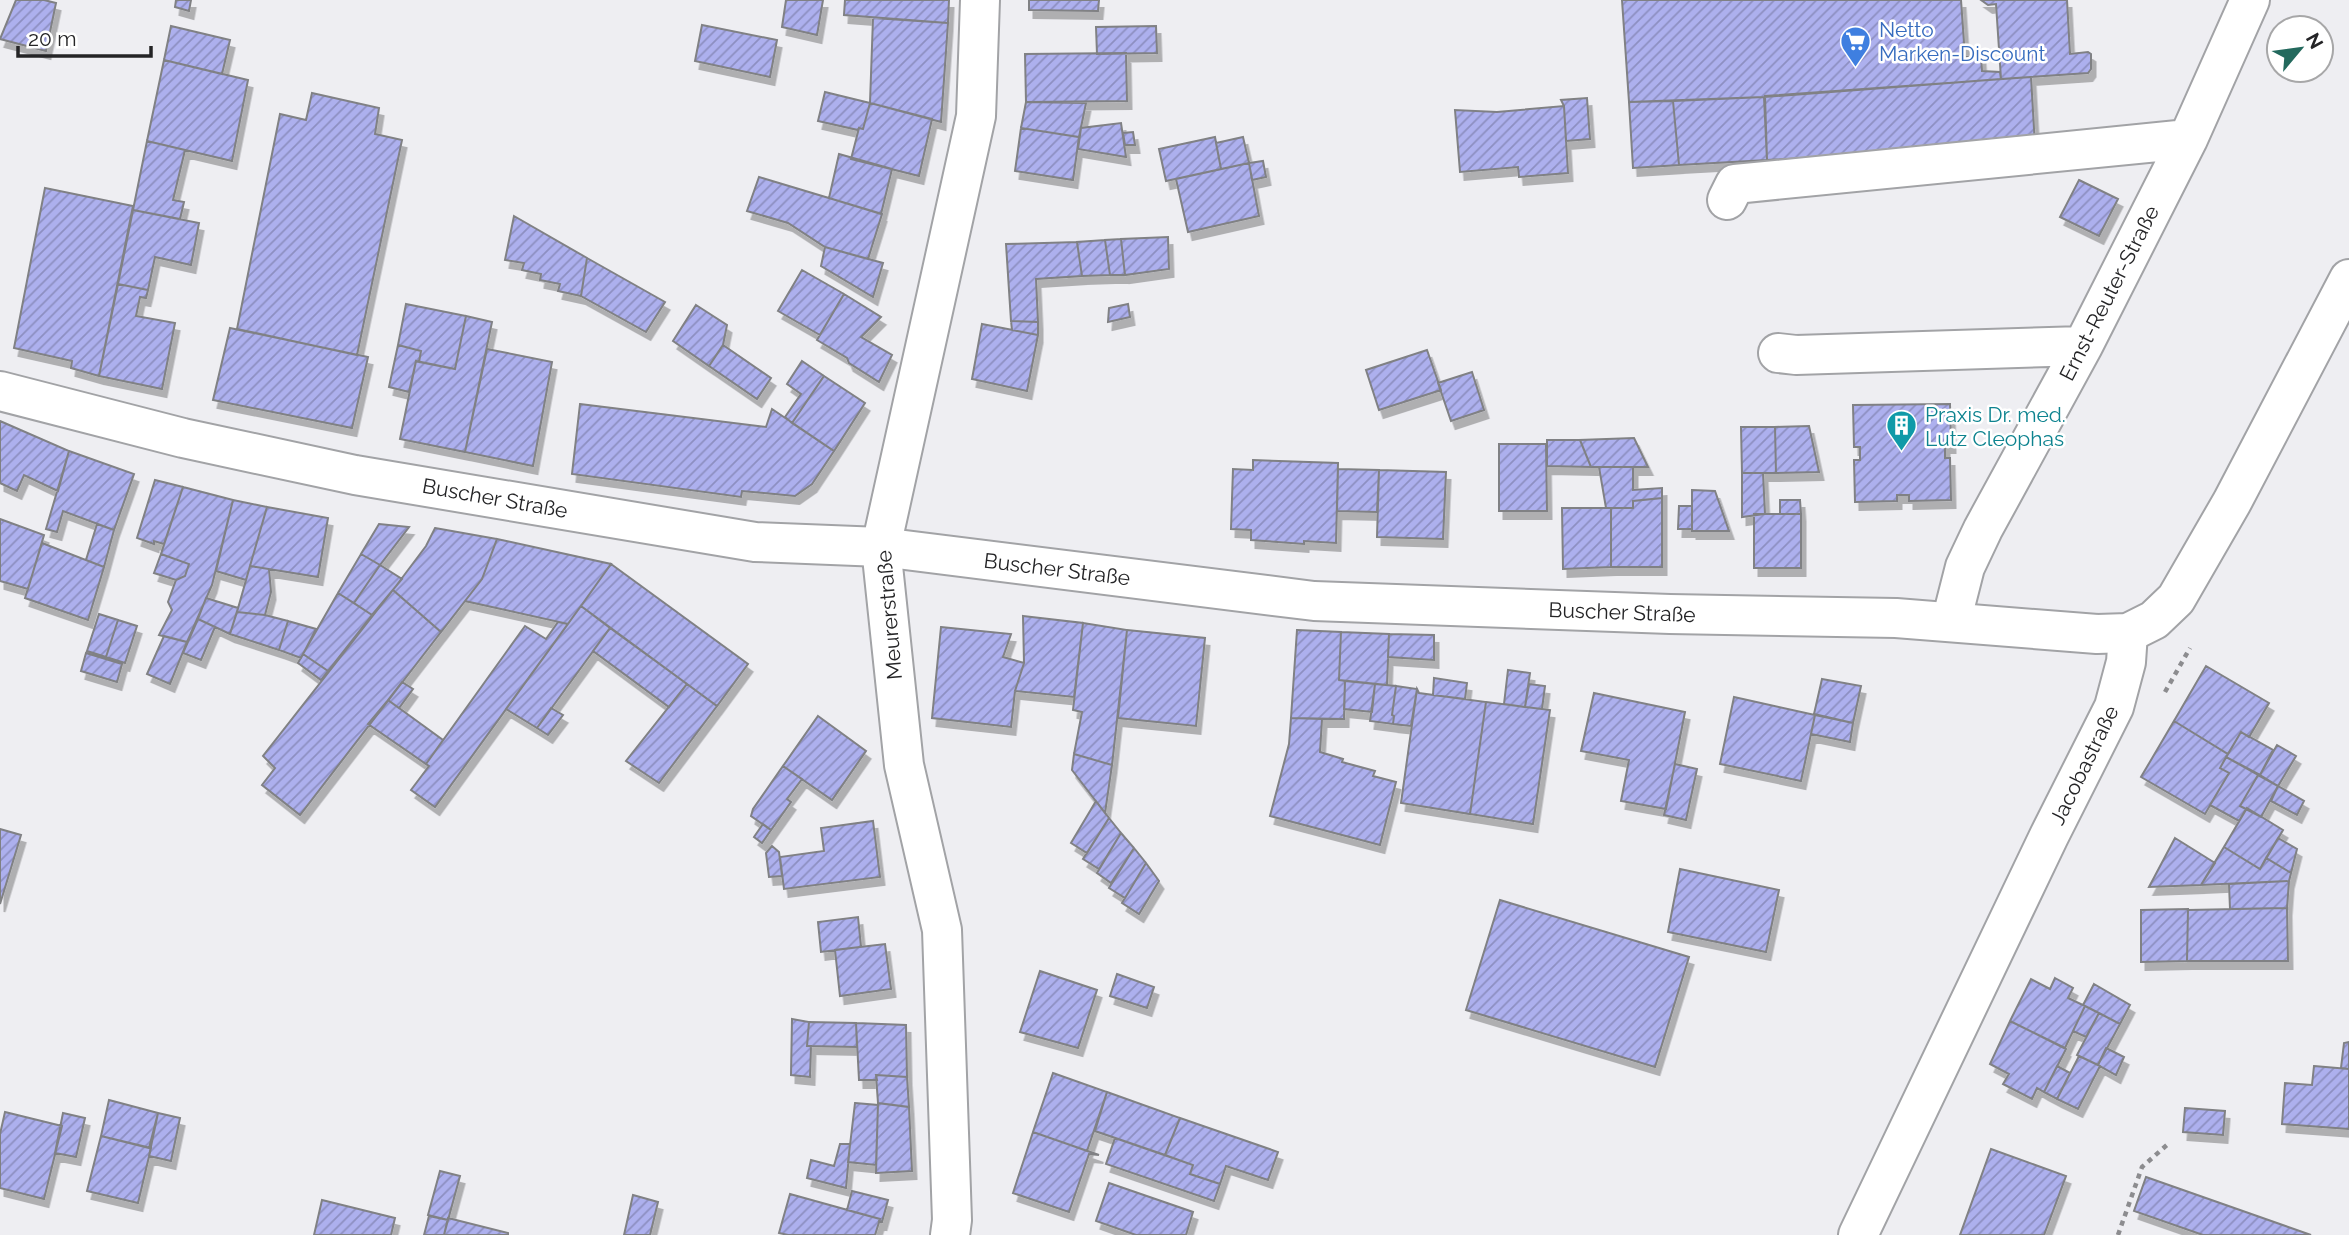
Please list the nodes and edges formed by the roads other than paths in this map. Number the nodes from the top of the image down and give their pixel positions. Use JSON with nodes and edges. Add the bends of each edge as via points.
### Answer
{"nodes":[{"id":1,"x":980,"y":0,"type":"edge"},
{"id":2,"x":2250,"y":0,"type":"edge"},
{"id":3,"x":2188,"y":139,"type":"junction"},
{"id":4,"x":1727,"y":200,"type":"dead end"},
{"id":5,"x":2349,"y":279,"type":"edge"},
{"id":6,"x":2083,"y":346,"type":"junction"},
{"id":7,"x":1778,"y":353,"type":"dead end"},
{"id":8,"x":0,"y":391,"type":"edge"},
{"id":9,"x":881,"y":547,"type":"junction"},
{"id":10,"x":1951,"y":622,"type":"junction"},
{"id":11,"x":2128,"y":633,"type":"junction"},
{"id":12,"x":950,"y":1235,"type":"edge"},
{"id":13,"x":1858,"y":1235,"type":"edge"}],
"edges":[{"from":1,"to":9,"type":"street","name":"Meurerstraße","via":[[976,116]]},
{"from":2,"to":3,"type":"street","name":"Ernst-Reuter-Straße"},
{"from":3,"to":4,"type":"street","via":[[1735,184]]},
{"from":3,"to":6,"type":"street","name":"Ernst-Reuter-Straße"},
{"from":5,"to":11,"type":"street","via":[[2176,599],[2154,620]]},
{"from":6,"to":7,"type":"street"},
{"from":6,"to":10,"type":"street","name":"Ernst-Reuter-Straße","via":[[1983,529],[1965,567]]},
{"from":8,"to":9,"type":"street","name":"Buscher Straße","via":[[183,438],[355,475],[755,542]]},
{"from":9,"to":10,"type":"street","name":"Buscher Straße","via":[[1314,601]]},
{"from":9,"to":12,"type":"street","name":"Meurerstraße","via":[[904,765],[942,930]]},
{"from":10,"to":11,"type":"street","name":"Buscher Straße"},
{"from":11,"to":13,"type":"street","name":"Jacobastraße","via":[[2114,707]]}]}
